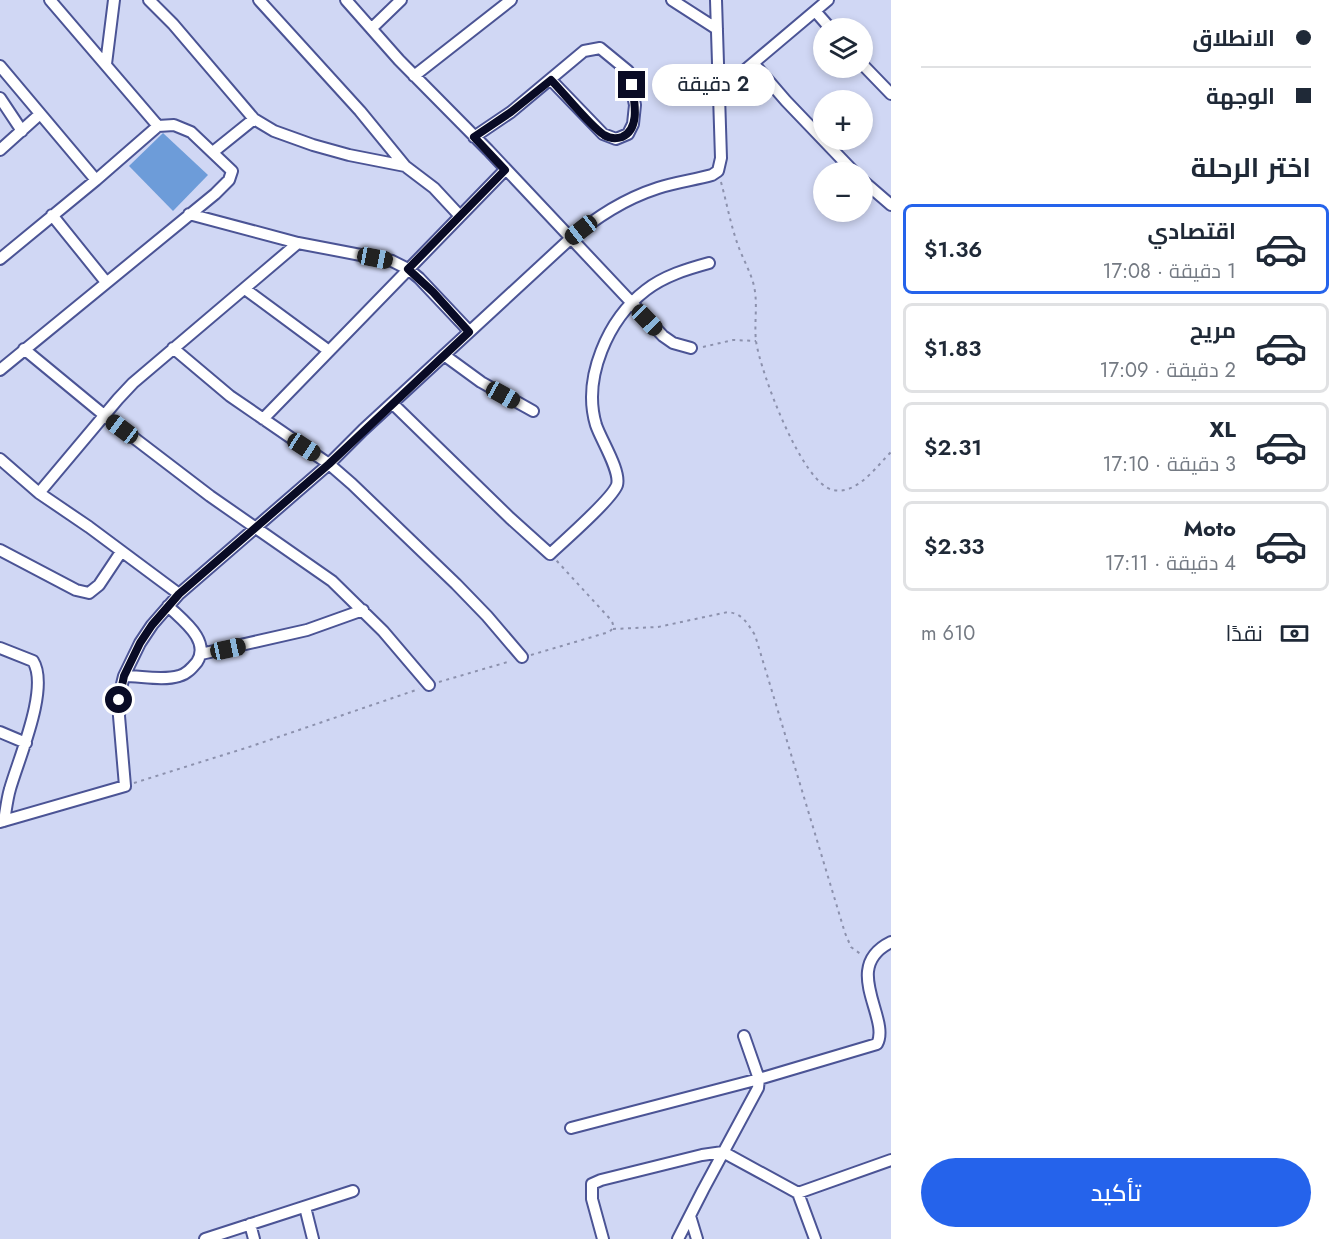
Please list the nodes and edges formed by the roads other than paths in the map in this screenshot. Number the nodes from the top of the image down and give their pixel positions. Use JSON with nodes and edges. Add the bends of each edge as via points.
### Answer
{"nodes":[{"id":1,"x":50,"y":0,"type":"edge"},
{"id":2,"x":114,"y":0,"type":"edge"},
{"id":3,"x":149,"y":0,"type":"edge"},
{"id":4,"x":259,"y":0,"type":"edge"},
{"id":5,"x":346,"y":0,"type":"edge"},
{"id":6,"x":402,"y":0,"type":"edge"},
{"id":7,"x":510,"y":0,"type":"edge"},
{"id":8,"x":672,"y":0,"type":"edge"},
{"id":9,"x":716,"y":0,"type":"edge"},
{"id":10,"x":828,"y":0,"type":"edge"},
{"id":11,"x":815,"y":11,"type":"junction"},
{"id":12,"x":821,"y":18,"type":"edge"},
{"id":13,"x":372,"y":28,"type":"junction"},
{"id":14,"x":717,"y":30,"type":"junction"},
{"id":15,"x":106,"y":64,"type":"junction"},
{"id":16,"x":754,"y":64,"type":"junction"},
{"id":17,"x":0,"y":66,"type":"edge"},
{"id":18,"x":873,"y":75,"type":"edge"},
{"id":19,"x":414,"y":76,"type":"junction"},
{"id":20,"x":4,"y":78,"type":"edge"},
{"id":21,"x":551,"y":80,"type":"junction"},
{"id":22,"x":719,"y":92,"type":"junction"},
{"id":23,"x":891,"y":94,"type":"edge"},
{"id":24,"x":0,"y":98,"type":"edge"},
{"id":25,"x":40,"y":114,"type":"junction"},
{"id":26,"x":254,"y":119,"type":"junction"},
{"id":27,"x":158,"y":126,"type":"junction"},
{"id":28,"x":22,"y":131,"type":"junction"},
{"id":29,"x":474,"y":137,"type":"junction"},
{"id":30,"x":0,"y":150,"type":"edge"},
{"id":31,"x":213,"y":152,"type":"junction"},
{"id":32,"x":844,"y":162,"type":"edge"},
{"id":33,"x":405,"y":166,"type":"junction"},
{"id":34,"x":505,"y":170,"type":"junction"},
{"id":35,"x":96,"y":180,"type":"junction"},
{"id":36,"x":873,"y":190,"type":"edge"},
{"id":37,"x":891,"y":206,"type":"edge"},
{"id":38,"x":189,"y":214,"type":"junction"},
{"id":39,"x":52,"y":215,"type":"junction"},
{"id":40,"x":460,"y":216,"type":"junction"},
{"id":41,"x":570,"y":239,"type":"junction"},
{"id":42,"x":298,"y":243,"type":"junction"},
{"id":43,"x":0,"y":258,"type":"edge"},
{"id":44,"x":709,"y":263,"type":"dead end"},
{"id":45,"x":408,"y":269,"type":"junction"},
{"id":46,"x":106,"y":282,"type":"junction"},
{"id":47,"x":245,"y":289,"type":"junction"},
{"id":48,"x":632,"y":303,"type":"junction"},
{"id":49,"x":469,"y":332,"type":"junction"},
{"id":50,"x":173,"y":348,"type":"junction"},
{"id":51,"x":691,"y":348,"type":"road end"},
{"id":52,"x":24,"y":349,"type":"junction"},
{"id":53,"x":329,"y":351,"type":"junction"},
{"id":54,"x":444,"y":355,"type":"junction"},
{"id":55,"x":0,"y":370,"type":"edge"},
{"id":56,"x":392,"y":403,"type":"junction"},
{"id":57,"x":533,"y":411,"type":"dead end"},
{"id":58,"x":104,"y":415,"type":"junction"},
{"id":59,"x":263,"y":419,"type":"junction"},
{"id":60,"x":0,"y":459,"type":"edge"},
{"id":61,"x":329,"y":464,"type":"junction"},
{"id":62,"x":39,"y":493,"type":"junction"},
{"id":63,"x":256,"y":528,"type":"junction"},
{"id":64,"x":0,"y":550,"type":"edge"},
{"id":65,"x":121,"y":552,"type":"junction"},
{"id":66,"x":179,"y":594,"type":"junction"},
{"id":67,"x":168,"y":606,"type":"junction"},
{"id":68,"x":363,"y":610,"type":"junction"},
{"id":69,"x":0,"y":648,"type":"edge"},
{"id":70,"x":201,"y":654,"type":"junction"},
{"id":71,"x":522,"y":657,"type":"road end"},
{"id":72,"x":124,"y":676,"type":"junction"},
{"id":73,"x":429,"y":685,"type":"road end"},
{"id":74,"x":0,"y":732,"type":"edge"},
{"id":75,"x":26,"y":742,"type":"junction"},
{"id":76,"x":2,"y":822,"type":"edge"},
{"id":77,"x":891,"y":942,"type":"edge"},
{"id":78,"x":744,"y":1036,"type":"dead end"},
{"id":79,"x":759,"y":1079,"type":"junction"},
{"id":80,"x":571,"y":1128,"type":"dead end"},
{"id":81,"x":723,"y":1152,"type":"junction"},
{"id":82,"x":891,"y":1160,"type":"edge"},
{"id":83,"x":353,"y":1191,"type":"dead end"},
{"id":84,"x":798,"y":1193,"type":"junction"},
{"id":85,"x":304,"y":1206,"type":"junction"},
{"id":86,"x":690,"y":1216,"type":"junction"},
{"id":87,"x":250,"y":1224,"type":"junction"},
{"id":88,"x":205,"y":1239,"type":"edge"},
{"id":89,"x":254,"y":1239,"type":"edge"},
{"id":90,"x":313,"y":1239,"type":"edge"},
{"id":91,"x":603,"y":1239,"type":"edge"},
{"id":92,"x":678,"y":1239,"type":"edge"},
{"id":93,"x":697,"y":1239,"type":"edge"},
{"id":94,"x":815,"y":1239,"type":"edge"}],
"edges":[{"from":1,"to":15,"type":"street"},
{"from":2,"to":15,"type":"street"},
{"from":3,"to":26,"type":"street"},
{"from":4,"to":33,"type":"street"},
{"from":5,"to":13,"type":"street"},
{"from":6,"to":13,"type":"street"},
{"from":7,"to":19,"type":"street"},
{"from":8,"to":14,"type":"street"},
{"from":9,"to":14,"type":"street"},
{"from":10,"to":11,"type":"street"},
{"from":11,"to":12,"type":"street"},
{"from":11,"to":16,"type":"street"},
{"from":13,"to":19,"type":"street"},
{"from":14,"to":22,"type":"street"},
{"from":15,"to":27,"type":"street"},
{"from":16,"to":22,"type":"street"},
{"from":16,"to":32,"type":"street"},
{"from":17,"to":20,"type":"street"},
{"from":18,"to":23,"type":"street"},
{"from":19,"to":29,"type":"street"},
{"from":20,"to":25,"type":"street"},
{"from":21,"to":21,"type":"street","via":[[584,51],[604,50],[628,71],[635,105],[631,130],[616,138],[603,134]]},
{"from":21,"to":29,"type":"street"},
{"from":22,"to":41,"type":"street","via":[[718,171],[636,196]]},
{"from":24,"to":28,"type":"street"},
{"from":25,"to":28,"type":"street"},
{"from":25,"to":35,"type":"street"},
{"from":26,"to":31,"type":"street"},
{"from":26,"to":33,"type":"street","via":[[274,131],[314,145]]},
{"from":27,"to":31,"type":"street","via":[[174,124],[191,132]]},
{"from":27,"to":35,"type":"street"},
{"from":28,"to":30,"type":"street"},
{"from":29,"to":34,"type":"street"},
{"from":31,"to":38,"type":"street","via":[[232,175]]},
{"from":33,"to":40,"type":"street","via":[[434,188]]},
{"from":34,"to":40,"type":"street"},
{"from":34,"to":41,"type":"street"},
{"from":35,"to":39,"type":"street"},
{"from":36,"to":37,"type":"street"},
{"from":38,"to":42,"type":"street"},
{"from":38,"to":46,"type":"street"},
{"from":39,"to":43,"type":"street"},
{"from":39,"to":46,"type":"street"},
{"from":40,"to":45,"type":"street"},
{"from":41,"to":48,"type":"street"},
{"from":41,"to":49,"type":"street"},
{"from":42,"to":45,"type":"street","via":[[392,261]]},
{"from":42,"to":47,"type":"street"},
{"from":44,"to":48,"type":"street","via":[[663,279]]},
{"from":45,"to":49,"type":"street"},
{"from":45,"to":53,"type":"street"},
{"from":46,"to":52,"type":"street"},
{"from":47,"to":50,"type":"street"},
{"from":47,"to":53,"type":"street"},
{"from":48,"to":51,"type":"street","via":[[663,336]]},
{"from":48,"to":56,"type":"street","via":[[606,339],[594,391],[596,425],[617,475],[616,487],[550,554]]},
{"from":49,"to":54,"type":"street"},
{"from":50,"to":58,"type":"street"},
{"from":50,"to":59,"type":"street"},
{"from":52,"to":55,"type":"street"},
{"from":52,"to":58,"type":"street"},
{"from":53,"to":59,"type":"street"},
{"from":54,"to":56,"type":"street"},
{"from":54,"to":57,"type":"street","via":[[481,382]]},
{"from":56,"to":61,"type":"street"},
{"from":58,"to":62,"type":"street"},
{"from":58,"to":63,"type":"street"},
{"from":59,"to":61,"type":"street"},
{"from":60,"to":62,"type":"street"},
{"from":61,"to":63,"type":"street"},
{"from":61,"to":71,"type":"street","via":[[456,584]]},
{"from":62,"to":65,"type":"street"},
{"from":63,"to":66,"type":"street"},
{"from":63,"to":68,"type":"street","via":[[332,581]]},
{"from":64,"to":65,"type":"street","via":[[89,593]]},
{"from":65,"to":66,"type":"street"},
{"from":66,"to":67,"type":"street"},
{"from":67,"to":70,"type":"street","via":[[194,633]]},
{"from":67,"to":72,"type":"street","via":[[140,643]]},
{"from":68,"to":70,"type":"street","via":[[307,630]]},
{"from":68,"to":73,"type":"street"},
{"from":69,"to":75,"type":"street","via":[[33,661],[38,671]]},
{"from":70,"to":72,"type":"street","via":[[189,671],[177,677]]},
{"from":72,"to":76,"type":"street","via":[[119,716],[125,786]]},
{"from":74,"to":75,"type":"street"},
{"from":75,"to":76,"type":"street"},
{"from":77,"to":79,"type":"street","via":[[874,959],[874,980],[888,1026],[882,1041]]},
{"from":78,"to":79,"type":"street"},
{"from":79,"to":80,"type":"street"},
{"from":79,"to":81,"type":"street","via":[[756,1093]]},
{"from":81,"to":84,"type":"street"},
{"from":81,"to":86,"type":"street"},
{"from":81,"to":91,"type":"street","via":[[595,1182],[591,1194]]},
{"from":82,"to":84,"type":"street"},
{"from":83,"to":85,"type":"street"},
{"from":84,"to":94,"type":"street"},
{"from":85,"to":87,"type":"street"},
{"from":85,"to":90,"type":"street"},
{"from":86,"to":92,"type":"street"},
{"from":86,"to":93,"type":"street"},
{"from":87,"to":88,"type":"street"},
{"from":87,"to":89,"type":"street"}]}
